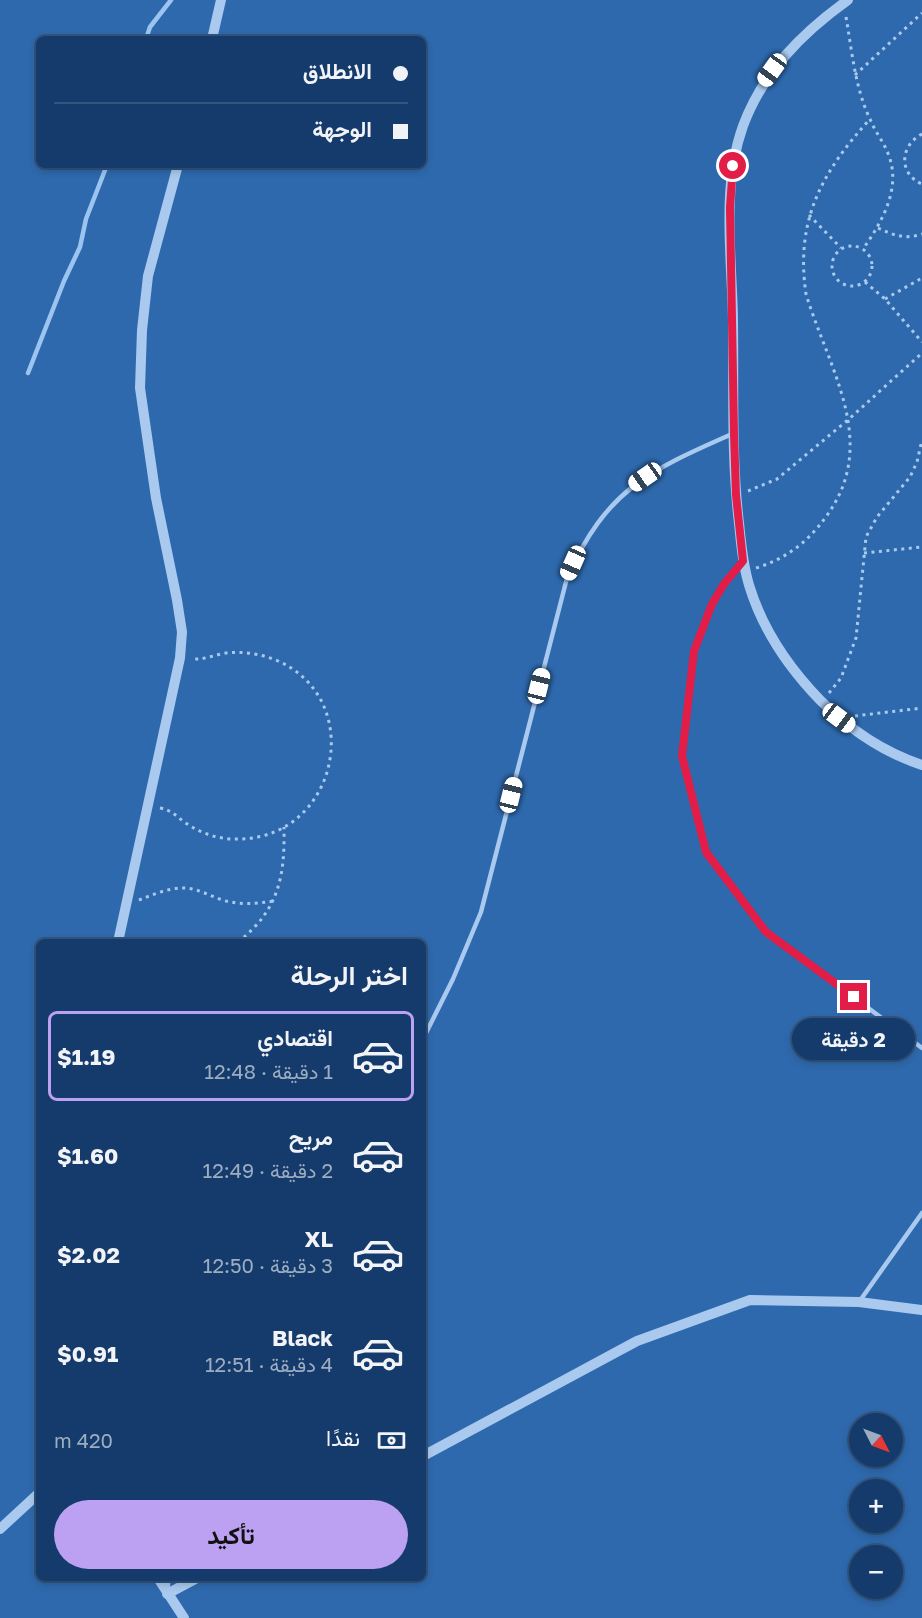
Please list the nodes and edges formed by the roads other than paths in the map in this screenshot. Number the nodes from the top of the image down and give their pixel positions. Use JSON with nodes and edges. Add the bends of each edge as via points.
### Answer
{"nodes":[{"id":1,"x":221,"y":0,"type":"edge"},
{"id":2,"x":846,"y":2,"type":"edge"},
{"id":3,"x":213,"y":36,"type":"edge"},
{"id":4,"x":177,"y":168,"type":"edge"},
{"id":5,"x":734,"y":433,"type":"junction"},
{"id":6,"x":744,"y":566,"type":"junction"},
{"id":7,"x":922,"y":765,"type":"edge"},
{"id":8,"x":119,"y":939,"type":"edge"},
{"id":9,"x":426,"y":1033,"type":"edge"},
{"id":10,"x":922,"y":1048,"type":"edge"},
{"id":11,"x":922,"y":1212,"type":"edge"},
{"id":12,"x":859,"y":1302,"type":"junction"},
{"id":13,"x":922,"y":1310,"type":"edge"},
{"id":14,"x":426,"y":1454,"type":"edge"},
{"id":15,"x":36,"y":1495,"type":"edge"},
{"id":16,"x":0,"y":1529,"type":"edge"},
{"id":17,"x":160,"y":1581,"type":"edge"},
{"id":18,"x":168,"y":1581,"type":"edge"},
{"id":19,"x":191,"y":1581,"type":"edge"},
{"id":20,"x":167,"y":1594,"type":"junction"},
{"id":21,"x":184,"y":1618,"type":"edge"}],
"edges":[{"from":1,"to":3,"type":"street"},
{"from":2,"to":5,"type":"street","via":[[782,58],[763,83],[742,128],[735,154],[730,207]]},
{"from":4,"to":8,"type":"street","via":[[148,276],[140,388],[182,632],[180,658]]},
{"from":5,"to":6,"type":"street"},
{"from":5,"to":9,"type":"lane","via":[[658,468],[632,486],[613,503],[580,548],[567,578],[481,912]]},
{"from":6,"to":7,"type":"street","via":[[766,627],[807,685],[839,718],[880,747]]},
{"from":6,"to":10,"type":"lane","via":[[724,584],[712,604],[694,651],[682,756],[706,852],[766,932]]},
{"from":11,"to":12,"type":"lane"},
{"from":12,"to":13,"type":"street"},
{"from":12,"to":14,"type":"street","via":[[750,1300],[637,1341]]},
{"from":15,"to":16,"type":"street"},
{"from":17,"to":20,"type":"street"},
{"from":18,"to":20,"type":"lane"},
{"from":19,"to":20,"type":"street"},
{"from":20,"to":21,"type":"street"}]}
